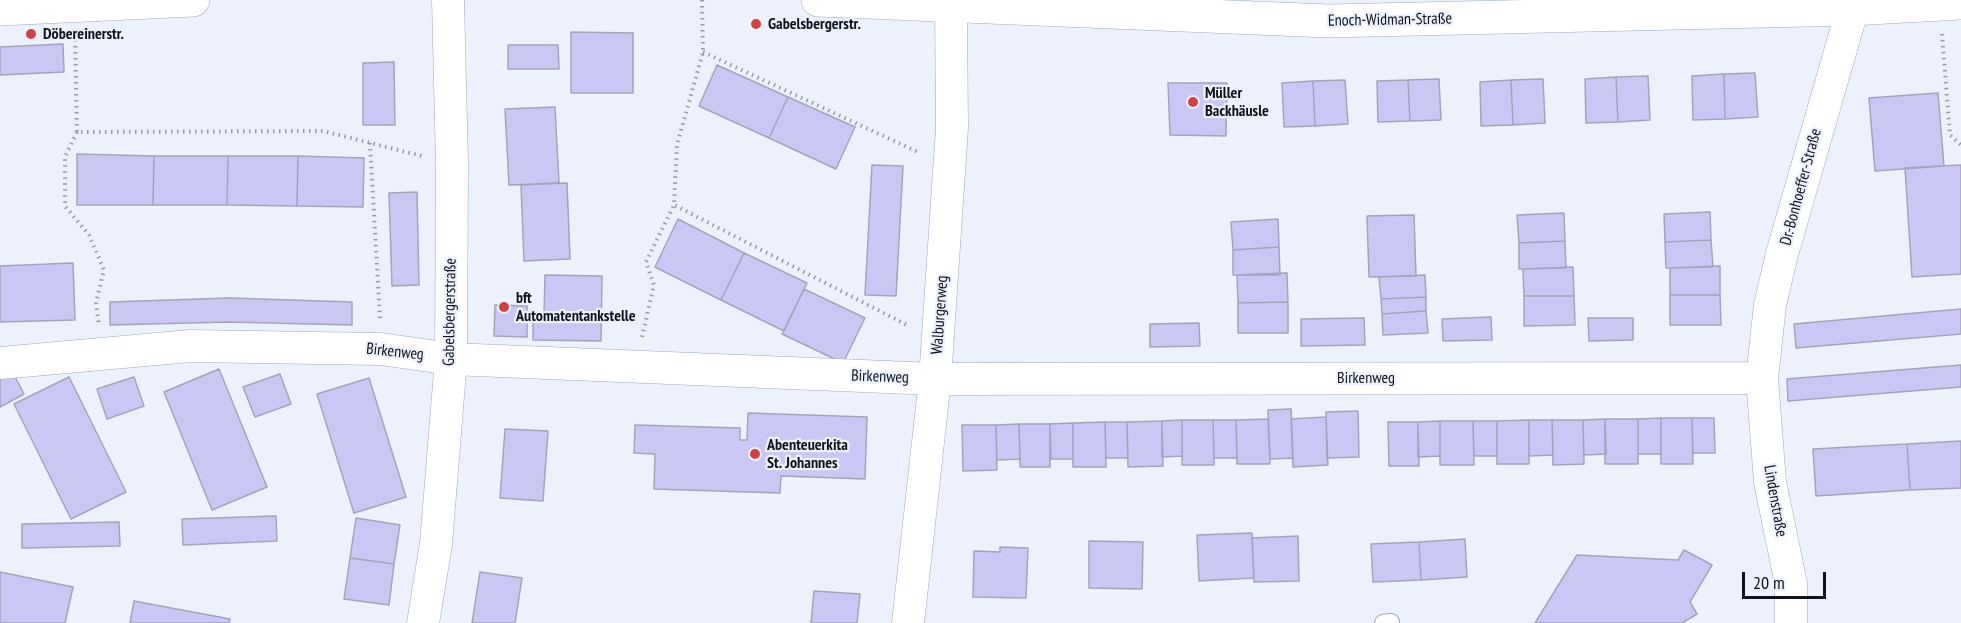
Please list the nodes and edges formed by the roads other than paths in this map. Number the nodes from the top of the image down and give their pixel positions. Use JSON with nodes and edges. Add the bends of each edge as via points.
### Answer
{"nodes":[{"id":1,"x":193,"y":0,"type":"edge"},
{"id":2,"x":448,"y":0,"type":"edge"},
{"id":3,"x":818,"y":0,"type":"edge"},
{"id":4,"x":1950,"y":3,"type":"edge"},
{"id":5,"x":1853,"y":5,"type":"edge"},
{"id":6,"x":951,"y":6,"type":"junction"},
{"id":7,"x":0,"y":9,"type":"edge"},
{"id":8,"x":451,"y":359,"type":"junction"},
{"id":9,"x":0,"y":363,"type":"edge"},
{"id":10,"x":1762,"y":378,"type":"junction"},
{"id":11,"x":936,"y":379,"type":"junction"},
{"id":12,"x":423,"y":623,"type":"edge"},
{"id":13,"x":908,"y":623,"type":"edge"},
{"id":14,"x":1791,"y":623,"type":"edge"}],
"edges":[{"from":1,"to":7,"type":"street"},
{"from":2,"to":8,"type":"street","name":"Gabelsbergerstraße"},
{"from":3,"to":6,"type":"street","name":"Enoch-Widman-Straße"},
{"from":4,"to":5,"type":"street","name":"Enoch-Widman-Straße"},
{"from":5,"to":6,"type":"street","name":"Enoch-Widman-Straße","via":[[1329,21]]},
{"from":5,"to":10,"type":"street","name":"Dr.-Bonhoeffer-Straße","via":[[1782,254],[1770,305]]},
{"from":6,"to":11,"type":"street","name":"Walburgerweg","via":[[952,128]]},
{"from":8,"to":9,"type":"street","name":"Birkenweg","via":[[381,349],[190,346]]},
{"from":8,"to":11,"type":"street","name":"Birkenweg"},
{"from":8,"to":12,"type":"street","name":"Gabelsbergerstraße","via":[[436,544]]},
{"from":10,"to":11,"type":"street","name":"Birkenweg"},
{"from":10,"to":14,"type":"street","name":"Lindenstraße","via":[[1770,482],[1791,584]]},
{"from":11,"to":13,"type":"street","name":"Walburgerweg"}]}
